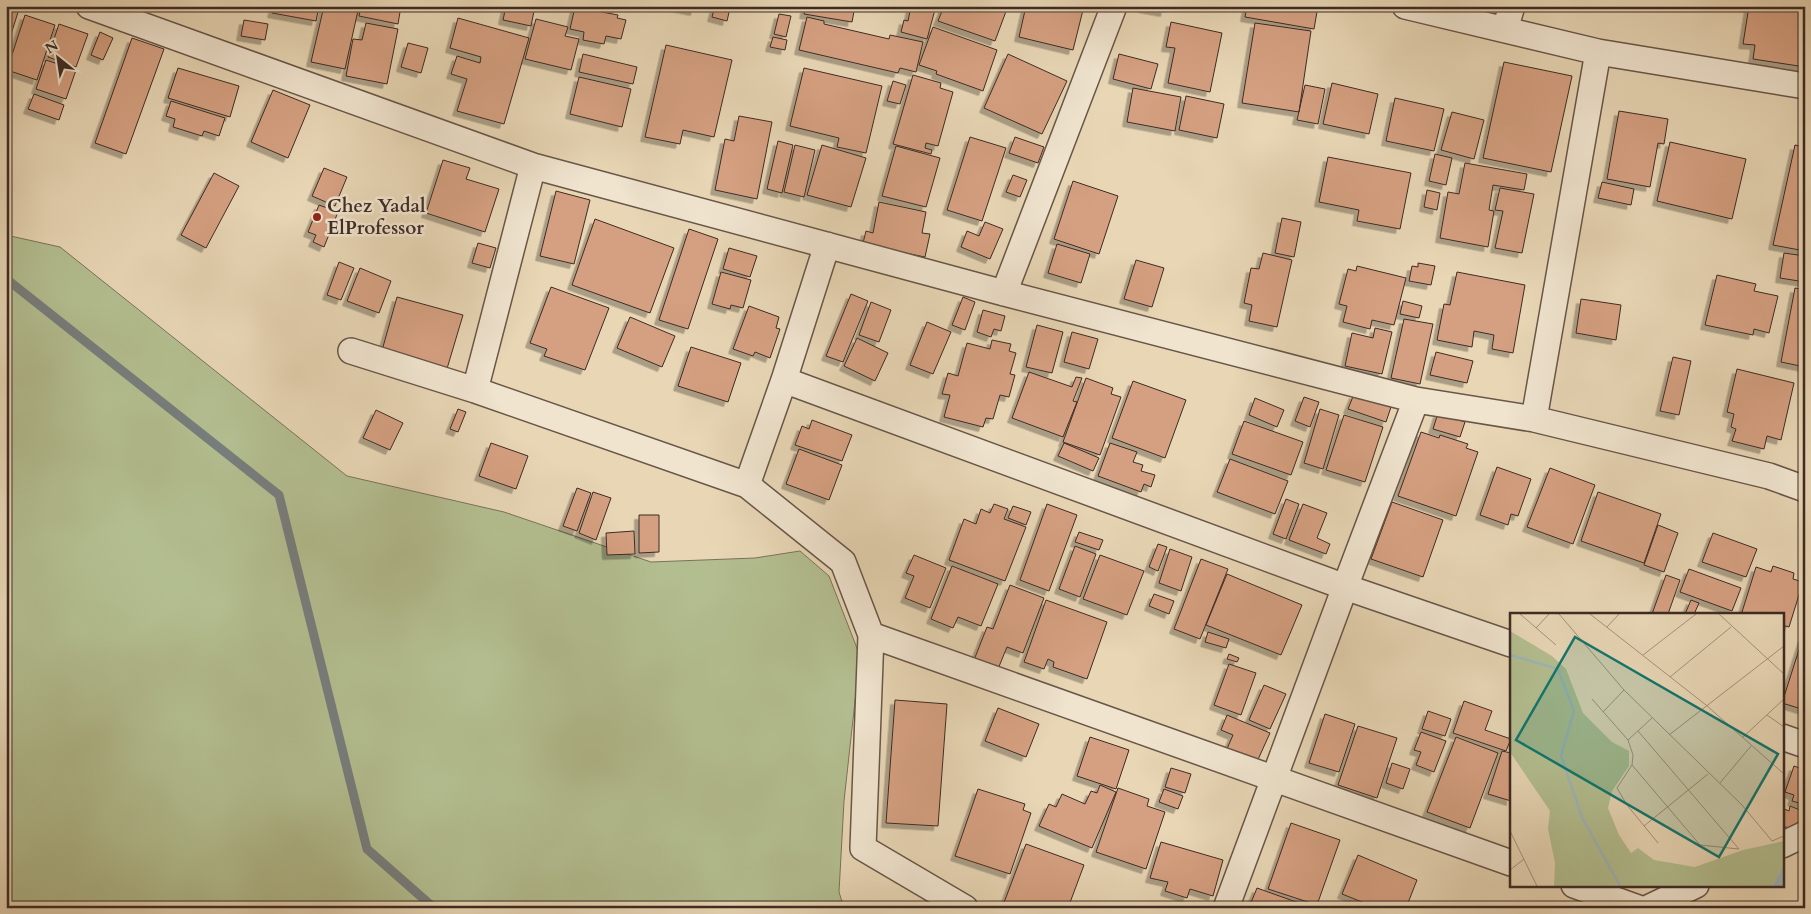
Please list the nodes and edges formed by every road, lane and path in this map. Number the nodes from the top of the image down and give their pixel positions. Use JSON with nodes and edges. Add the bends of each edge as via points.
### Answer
{"nodes":[{"id":1,"x":89,"y":6,"type":"edge"},
{"id":2,"x":1114,"y":6,"type":"edge"},
{"id":3,"x":1405,"y":6,"type":"edge"},
{"id":4,"x":1508,"y":17,"type":"edge"},
{"id":5,"x":1598,"y":52,"type":"junction"},
{"id":6,"x":1805,"y":86,"type":"edge"},
{"id":7,"x":533,"y":166,"type":"junction"},
{"id":8,"x":827,"y":245,"type":"junction"},
{"id":9,"x":1004,"y":293,"type":"junction"},
{"id":10,"x":351,"y":351,"type":"dead end"},
{"id":11,"x":784,"y":380,"type":"junction"},
{"id":12,"x":475,"y":390,"type":"junction"},
{"id":13,"x":1416,"y":400,"type":"junction"},
{"id":14,"x":1534,"y":419,"type":"junction"},
{"id":15,"x":748,"y":485,"type":"junction"},
{"id":16,"x":1805,"y":489,"type":"edge"},
{"id":17,"x":1345,"y":587,"type":"junction"},
{"id":18,"x":871,"y":635,"type":"junction"},
{"id":19,"x":1510,"y":644,"type":"edge"},
{"id":20,"x":1784,"y":738,"type":"edge"},
{"id":21,"x":1805,"y":744,"type":"edge"},
{"id":22,"x":1273,"y":780,"type":"junction"},
{"id":23,"x":1805,"y":834,"type":"edge"},
{"id":24,"x":1784,"y":844,"type":"edge"},
{"id":25,"x":1510,"y":863,"type":"edge"},
{"id":26,"x":1577,"y":886,"type":"edge"},
{"id":27,"x":1694,"y":886,"type":"edge"},
{"id":28,"x":965,"y":908,"type":"edge"},
{"id":29,"x":1226,"y":908,"type":"edge"},
{"id":30,"x":1638,"y":908,"type":"edge"},
{"id":31,"x":1648,"y":908,"type":"edge"}],
"edges":[{"from":1,"to":7,"type":"street"},
{"from":2,"to":9,"type":"street"},
{"from":3,"to":4,"type":"street"},
{"from":4,"to":5,"type":"street"},
{"from":5,"to":6,"type":"street"},
{"from":5,"to":14,"type":"street"},
{"from":7,"to":8,"type":"street"},
{"from":7,"to":12,"type":"street"},
{"from":8,"to":9,"type":"street"},
{"from":8,"to":11,"type":"street"},
{"from":9,"to":13,"type":"street"},
{"from":10,"to":12,"type":"street"},
{"from":11,"to":15,"type":"street"},
{"from":11,"to":17,"type":"street"},
{"from":12,"to":15,"type":"street"},
{"from":13,"to":14,"type":"street"},
{"from":13,"to":17,"type":"street"},
{"from":14,"to":16,"type":"street","via":[[1769,476]]},
{"from":15,"to":18,"type":"street","via":[[843,562]]},
{"from":17,"to":19,"type":"street"},
{"from":17,"to":22,"type":"street"},
{"from":18,"to":22,"type":"street"},
{"from":18,"to":28,"type":"street","via":[[863,848]]},
{"from":20,"to":21,"type":"street"},
{"from":22,"to":25,"type":"street"},
{"from":22,"to":29,"type":"street"},
{"from":23,"to":24,"type":"street"},
{"from":26,"to":30,"type":"street"},
{"from":27,"to":31,"type":"street"}]}
